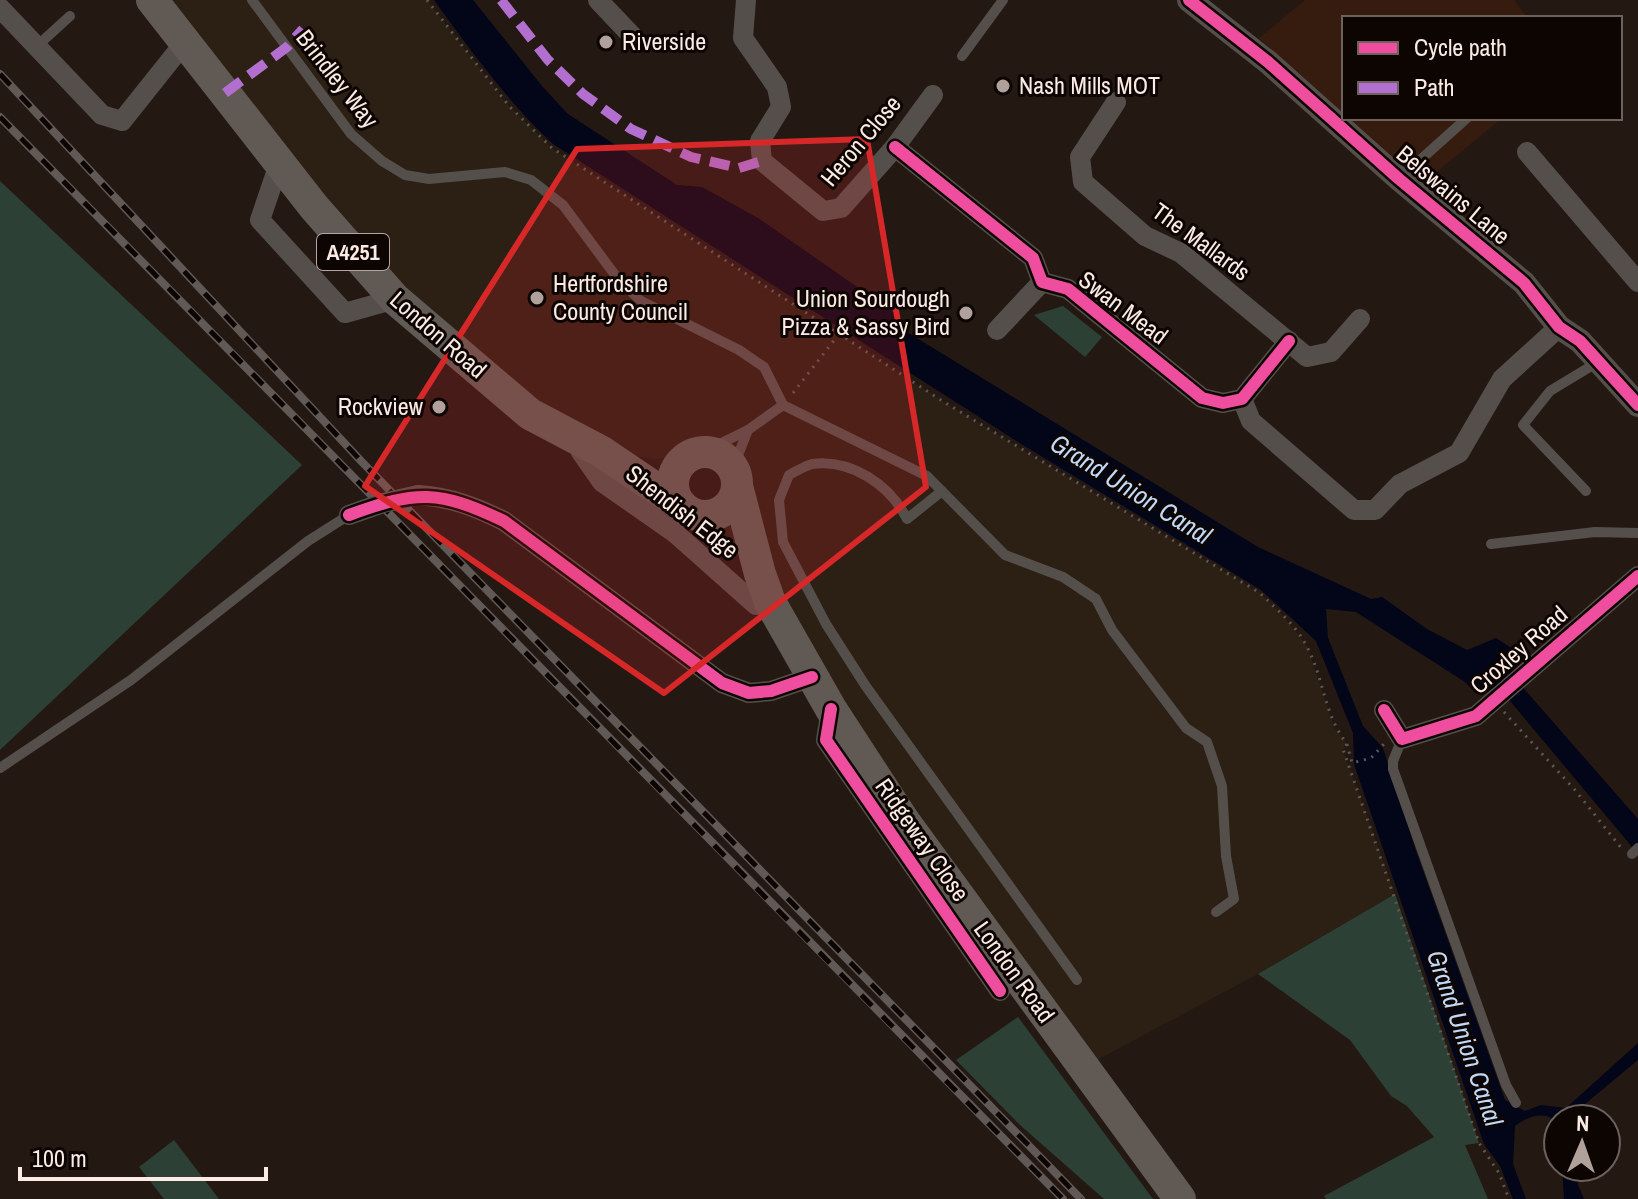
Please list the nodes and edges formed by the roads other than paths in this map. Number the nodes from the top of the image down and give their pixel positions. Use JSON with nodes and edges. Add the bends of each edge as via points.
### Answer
{"nodes":[{"id":1,"x":152,"y":0,"type":"edge"},
{"id":2,"x":252,"y":0,"type":"edge"},
{"id":3,"x":627,"y":0,"type":"edge"},
{"id":4,"x":746,"y":0,"type":"edge"},
{"id":5,"x":1003,"y":0,"type":"edge"},
{"id":6,"x":1189,"y":0,"type":"edge"},
{"id":7,"x":604,"y":6,"type":"edge"},
{"id":8,"x":0,"y":8,"type":"edge"},
{"id":9,"x":70,"y":16,"type":"dead end"},
{"id":10,"x":634,"y":38,"type":"dead end"},
{"id":11,"x":185,"y":42,"type":"junction"},
{"id":12,"x":37,"y":46,"type":"junction"},
{"id":13,"x":962,"y":56,"type":"dead end"},
{"id":14,"x":933,"y":95,"type":"dead end"},
{"id":15,"x":1116,"y":102,"type":"dead end"},
{"id":16,"x":1465,"y":120,"type":"edge"},
{"id":17,"x":895,"y":147,"type":"junction"},
{"id":18,"x":1527,"y":152,"type":"dead end"},
{"id":19,"x":279,"y":164,"type":"junction"},
{"id":20,"x":1399,"y":179,"type":"junction"},
{"id":21,"x":1042,"y":282,"type":"junction"},
{"id":22,"x":1638,"y":282,"type":"edge"},
{"id":23,"x":395,"y":299,"type":"junction"},
{"id":24,"x":1360,"y":319,"type":"dead end"},
{"id":25,"x":1559,"y":327,"type":"junction"},
{"id":26,"x":997,"y":330,"type":"dead end"},
{"id":27,"x":1289,"y":341,"type":"junction"},
{"id":28,"x":1598,"y":362,"type":"junction"},
{"id":29,"x":1634,"y":395,"type":"edge"},
{"id":30,"x":1232,"y":401,"type":"junction"},
{"id":31,"x":783,"y":405,"type":"junction"},
{"id":32,"x":748,"y":430,"type":"junction"},
{"id":33,"x":590,"y":445,"type":"junction"},
{"id":34,"x":697,"y":453,"type":"junction"},
{"id":35,"x":735,"y":477,"type":"junction"},
{"id":36,"x":942,"y":491,"type":"junction"},
{"id":37,"x":1586,"y":491,"type":"dead end"},
{"id":38,"x":691,"y":511,"type":"junction"},
{"id":39,"x":349,"y":515,"type":"joint"},
{"id":40,"x":1638,"y":533,"type":"edge"},
{"id":41,"x":1491,"y":544,"type":"dead end"},
{"id":42,"x":1638,"y":576,"type":"edge"},
{"id":43,"x":765,"y":588,"type":"junction"},
{"id":44,"x":812,"y":677,"type":"junction"},
{"id":45,"x":831,"y":709,"type":"junction"},
{"id":46,"x":1384,"y":710,"type":"dead end"},
{"id":47,"x":1396,"y":738,"type":"junction"},
{"id":48,"x":0,"y":768,"type":"edge"},
{"id":49,"x":1216,"y":912,"type":"dead end"},
{"id":50,"x":1077,"y":980,"type":"dead end"},
{"id":51,"x":1000,"y":991,"type":"dead end"},
{"id":52,"x":1516,"y":1103,"type":"dead end"},
{"id":53,"x":1180,"y":1199,"type":"edge"}],
"edges":[{"from":1,"to":11,"type":"main road","name":"London Road","number":"A4251"},
{"from":2,"to":31,"type":"lane","name":"Brindley Way","via":[[351,134],[382,161],[405,175],[429,179],[505,172],[531,180],[563,205],[641,301],[764,367]]},
{"from":3,"to":7,"type":"street"},
{"from":4,"to":17,"type":"street","name":"Heron Close","via":[[743,38],[777,87],[781,107],[760,141],[762,161],[823,211],[841,208]]},
{"from":5,"to":13,"type":"lane"},
{"from":6,"to":20,"type":"street","name":"Belswains Lane","via":[[1268,62]]},
{"from":7,"to":10,"type":"street"},
{"from":8,"to":12,"type":"street"},
{"from":9,"to":12,"type":"lane"},
{"from":11,"to":12,"type":"street","via":[[122,121],[102,115]]},
{"from":11,"to":19,"type":"main road","name":"London Road","number":"A4251"},
{"from":14,"to":17,"type":"street","name":"Heron Close"},
{"from":15,"to":27,"type":"street","name":"The Mallards","via":[[1080,157],[1083,182],[1145,236],[1181,253]]},
{"from":16,"to":20,"type":"lane"},
{"from":17,"to":21,"type":"street","name":"Swan Mead","via":[[1033,258]]},
{"from":18,"to":22,"type":"street"},
{"from":19,"to":23,"type":"main road","name":"London Road","number":"A4251"},
{"from":19,"to":23,"type":"street","via":[[260,220],[345,313]]},
{"from":20,"to":25,"type":"street","name":"Belswains Lane","via":[[1524,283]]},
{"from":21,"to":26,"type":"street","name":"Swan Mead"},
{"from":21,"to":30,"type":"street","name":"Swan Mead","via":[[1068,289],[1202,398]]},
{"from":23,"to":33,"type":"main road","name":"London Road","number":"A4251","via":[[530,414]]},
{"from":24,"to":27,"type":"street","name":"The Mallards","via":[[1331,352],[1307,357]]},
{"from":25,"to":28,"type":"street","name":"Belswains Lane"},
{"from":25,"to":30,"type":"street","via":[[1502,379],[1459,453],[1400,484],[1375,510],[1354,510]]},
{"from":27,"to":30,"type":"street"},
{"from":28,"to":29,"type":"street","name":"Belswains Lane"},
{"from":28,"to":37,"type":"lane","via":[[1550,391],[1523,425]]},
{"from":31,"to":32,"type":"lane"},
{"from":31,"to":36,"type":"lane","via":[[927,476]]},
{"from":32,"to":34,"type":"lane"},
{"from":32,"to":35,"type":"lane"},
{"from":33,"to":34,"type":"main road","name":"London Road","number":"A4251","via":[[657,459]]},
{"from":33,"to":38,"type":"main road","name":"London Road","number":"A4251"},
{"from":33,"to":43,"type":"street","name":"Shendish Edge","via":[[581,452],[602,482],[675,533],[756,605]]},
{"from":34,"to":35,"type":"main road","via":[[725,459]]},
{"from":34,"to":38,"type":"main road","via":[[674,475],[674,491]]},
{"from":35,"to":38,"type":"main road","via":[[734,497],[723,510],[710,515]]},
{"from":35,"to":43,"type":"main road","name":"London Road","number":"A4251"},
{"from":36,"to":49,"type":"lane","via":[[1005,555],[1063,577],[1096,599],[1112,630],[1186,728],[1207,742],[1222,786],[1234,899]]},
{"from":36,"to":50,"type":"lane","via":[[907,519],[878,483],[846,466],[811,464],[789,475],[779,500],[783,542],[865,685]]},
{"from":38,"to":43,"type":"main road","name":"London Road","number":"A4251","via":[[723,529]]},
{"from":39,"to":44,"type":"street","bridge":true,"via":[[418,495],[461,502],[504,521],[722,683],[749,693]]},
{"from":39,"to":48,"type":"lane","via":[[308,541],[131,680]]},
{"from":40,"to":41,"type":"lane","via":[[1595,532]]},
{"from":42,"to":47,"type":"street","name":"Croxley Road","via":[[1476,716]]},
{"from":43,"to":44,"type":"main road","name":"London Road","number":"A4251"},
{"from":44,"to":45,"type":"main road","name":"London Road","number":"A4251"},
{"from":45,"to":51,"type":"street","name":"Ridgeway Close","via":[[826,740]]},
{"from":45,"to":53,"type":"main road","name":"London Road","number":"A4251","via":[[904,821]]},
{"from":46,"to":47,"type":"street"},
{"from":47,"to":52,"type":"lane","via":[[1393,769]]}]}
